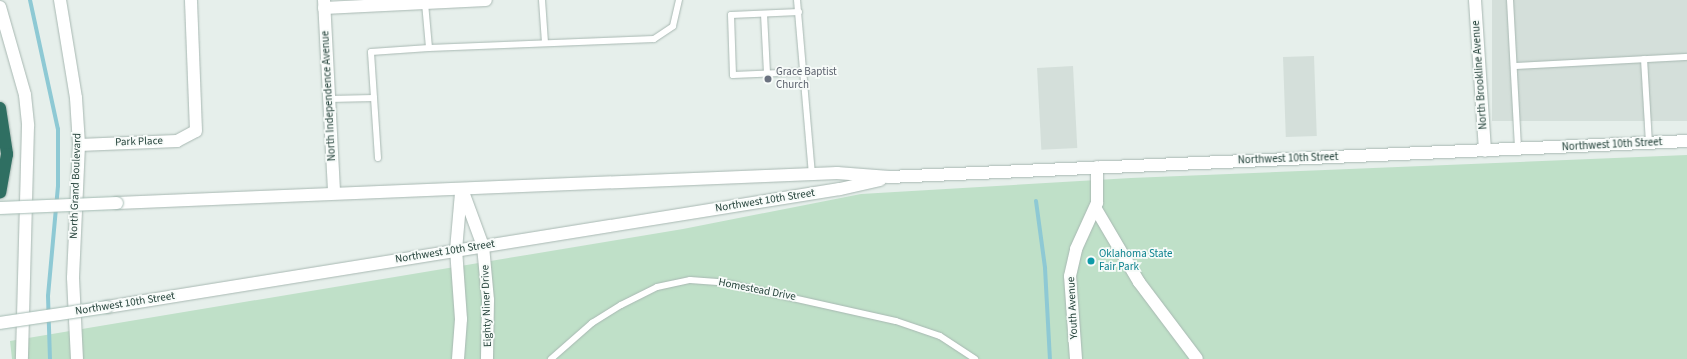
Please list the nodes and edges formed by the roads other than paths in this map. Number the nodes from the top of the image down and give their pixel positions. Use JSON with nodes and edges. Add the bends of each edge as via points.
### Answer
{"nodes":[{"id":1,"x":60,"y":0,"type":"edge"},
{"id":2,"x":191,"y":0,"type":"edge"},
{"id":3,"x":486,"y":0,"type":"edge"},
{"id":4,"x":542,"y":0,"type":"edge"},
{"id":5,"x":679,"y":0,"type":"edge"},
{"id":6,"x":797,"y":0,"type":"edge"},
{"id":7,"x":1475,"y":0,"type":"edge"},
{"id":8,"x":1510,"y":0,"type":"edge"},
{"id":9,"x":425,"y":3,"type":"junction"},
{"id":10,"x":324,"y":4,"type":"edge"},
{"id":11,"x":0,"y":7,"type":"edge"},
{"id":12,"x":799,"y":12,"type":"junction"},
{"id":13,"x":764,"y":14,"type":"junction"},
{"id":14,"x":545,"y":43,"type":"junction"},
{"id":15,"x":429,"y":48,"type":"junction"},
{"id":16,"x":1687,"y":57,"type":"edge"},
{"id":17,"x":1644,"y":59,"type":"junction"},
{"id":18,"x":1514,"y":66,"type":"junction"},
{"id":19,"x":804,"y":72,"type":"junction"},
{"id":20,"x":767,"y":74,"type":"junction"},
{"id":21,"x":374,"y":98,"type":"junction"},
{"id":22,"x":330,"y":99,"type":"junction"},
{"id":23,"x":0,"y":108,"type":"edge"},
{"id":24,"x":1687,"y":141,"type":"edge"},
{"id":25,"x":1649,"y":143,"type":"junction"},
{"id":26,"x":79,"y":145,"type":"junction"},
{"id":27,"x":1518,"y":149,"type":"junction"},
{"id":28,"x":1485,"y":150,"type":"junction"},
{"id":29,"x":378,"y":158,"type":"dead end"},
{"id":30,"x":1097,"y":167,"type":"junction"},
{"id":31,"x":812,"y":174,"type":"junction"},
{"id":32,"x":889,"y":178,"type":"junction"},
{"id":33,"x":462,"y":189,"type":"junction"},
{"id":34,"x":0,"y":192,"type":"edge"},
{"id":35,"x":334,"y":193,"type":"junction"},
{"id":36,"x":0,"y":208,"type":"edge"},
{"id":37,"x":1096,"y":210,"type":"junction"},
{"id":38,"x":483,"y":246,"type":"junction"},
{"id":39,"x":456,"y":250,"type":"junction"},
{"id":40,"x":0,"y":323,"type":"edge"},
{"id":41,"x":22,"y":359,"type":"edge"},
{"id":42,"x":77,"y":359,"type":"edge"},
{"id":43,"x":458,"y":359,"type":"edge"},
{"id":44,"x":487,"y":359,"type":"edge"},
{"id":45,"x":551,"y":359,"type":"edge"},
{"id":46,"x":975,"y":359,"type":"edge"},
{"id":47,"x":1076,"y":359,"type":"edge"},
{"id":48,"x":1197,"y":359,"type":"edge"}],
"edges":[{"from":1,"to":26,"type":"main road","name":"North Grand Boulevard","via":[[76,98]]},
{"from":2,"to":26,"type":"main road","name":"Park Place","via":[[196,131],[177,141]]},
{"from":3,"to":9,"type":"main road"},
{"from":4,"to":14,"type":"lane"},
{"from":5,"to":14,"type":"lane","via":[[676,23],[661,37]]},
{"from":6,"to":12,"type":"lane"},
{"from":7,"to":28,"type":"main road","name":"North Brookline Avenue"},
{"from":8,"to":18,"type":"lane"},
{"from":9,"to":10,"type":"main road"},
{"from":9,"to":15,"type":"lane"},
{"from":10,"to":22,"type":"main road","name":"North Independence Avenue"},
{"from":11,"to":41,"type":"main road","via":[[25,95],[28,126]]},
{"from":12,"to":13,"type":"lane"},
{"from":12,"to":19,"type":"lane"},
{"from":13,"to":20,"type":"lane"},
{"from":13,"to":20,"type":"lane","via":[[731,15],[733,75]]},
{"from":14,"to":15,"type":"lane"},
{"from":15,"to":21,"type":"lane","via":[[371,52]]},
{"from":16,"to":17,"type":"lane"},
{"from":17,"to":18,"type":"lane"},
{"from":17,"to":25,"type":"lane"},
{"from":18,"to":27,"type":"lane"},
{"from":19,"to":20,"type":"lane"},
{"from":19,"to":31,"type":"lane"},
{"from":21,"to":22,"type":"lane"},
{"from":21,"to":29,"type":"lane"},
{"from":22,"to":35,"type":"main road","name":"North Independence Avenue"},
{"from":23,"to":34,"type":"highway","via":[[6,154]]},
{"from":24,"to":25,"type":"main road","name":"Northwest 10th Street"},
{"from":25,"to":27,"type":"main road","name":"Northwest 10th Street"},
{"from":26,"to":42,"type":"main road","name":"North Grand Boulevard","via":[[73,278]]},
{"from":27,"to":28,"type":"main road","name":"Northwest 10th Street"},
{"from":28,"to":30,"type":"main road","name":"Northwest 10th Street"},
{"from":30,"to":32,"type":"main road","name":"Northwest 10th Street"},
{"from":30,"to":37,"type":"main road","name":"Youth Avenue"},
{"from":31,"to":32,"type":"main road","name":"Northwest 10th Street"},
{"from":31,"to":33,"type":"main road","name":"Northwest 10th Street"},
{"from":32,"to":38,"type":"main road","name":"Northwest 10th Street","via":[[840,189]]},
{"from":33,"to":35,"type":"main road","name":"Northwest 10th Street"},
{"from":33,"to":38,"type":"main road","name":"Eighty Niner Drive"},
{"from":33,"to":39,"type":"main road"},
{"from":35,"to":36,"type":"main road","name":"Northwest 10th Street","bridge":true},
{"from":37,"to":47,"type":"main road","name":"Youth Avenue","via":[[1076,249],[1070,276]]},
{"from":37,"to":48,"type":"main road","via":[[1139,282]]},
{"from":38,"to":39,"type":"main road","name":"Northwest 10th Street"},
{"from":38,"to":44,"type":"main road","name":"Eighty Niner Drive","via":[[488,300]]},
{"from":39,"to":40,"type":"main road","name":"Northwest 10th Street","bridge":true},
{"from":39,"to":43,"type":"main road","via":[[461,319]]},
{"from":45,"to":46,"type":"lane","name":"Homestead Drive","via":[[592,323],[621,304],[662,285],[690,280],[721,282],[896,321],[940,336]]}]}
